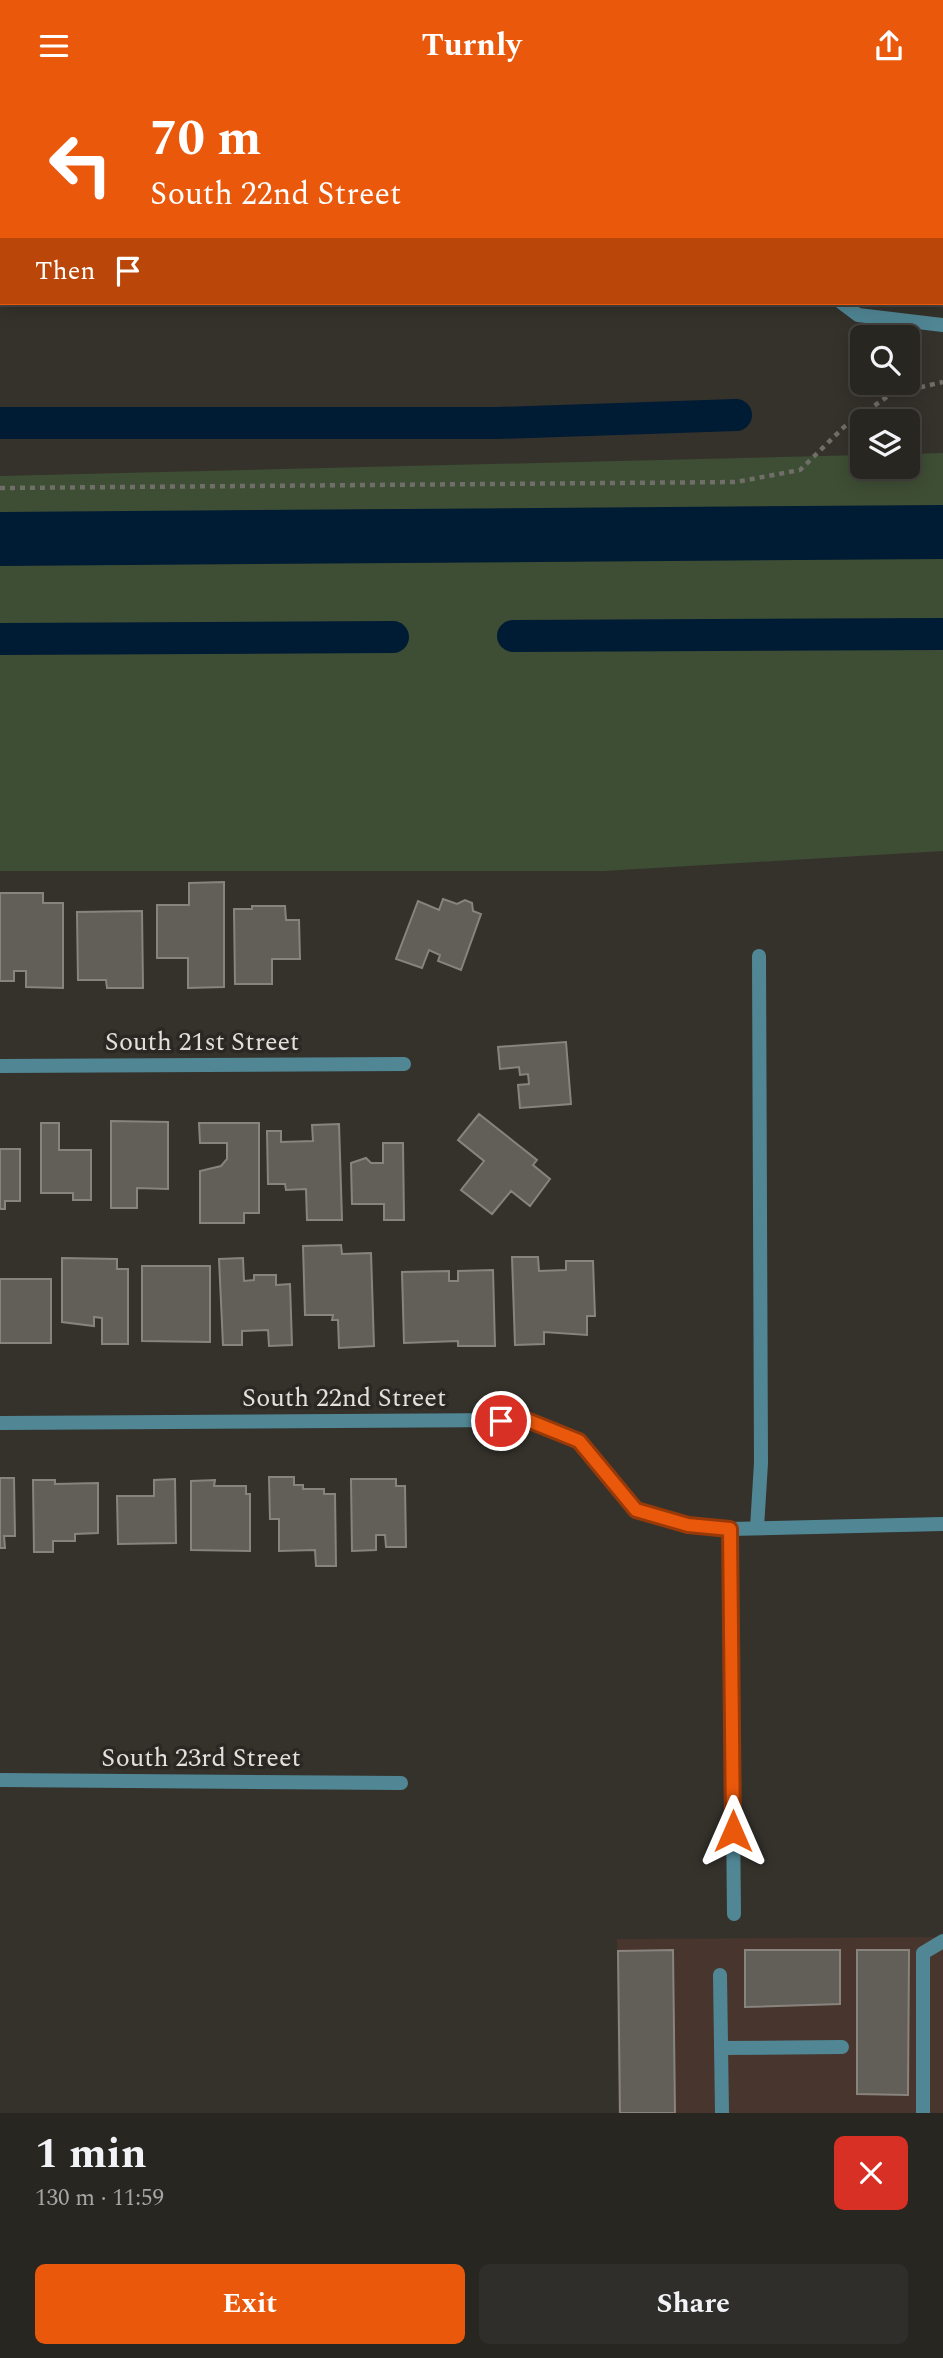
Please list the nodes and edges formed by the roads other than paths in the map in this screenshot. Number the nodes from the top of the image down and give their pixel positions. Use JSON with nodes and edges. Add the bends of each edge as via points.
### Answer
{"nodes":[{"id":1,"x":845,"y":305,"type":"edge"},
{"id":2,"x":943,"y":325,"type":"edge"},
{"id":3,"x":759,"y":956,"type":"dead end"},
{"id":4,"x":404,"y":1064,"type":"dead end"},
{"id":5,"x":0,"y":1066,"type":"edge"},
{"id":6,"x":0,"y":1423,"type":"edge"},
{"id":7,"x":943,"y":1524,"type":"edge"},
{"id":8,"x":757,"y":1528,"type":"junction"},
{"id":9,"x":730,"y":1529,"type":"junction"},
{"id":10,"x":0,"y":1780,"type":"edge"},
{"id":11,"x":401,"y":1783,"type":"dead end"},
{"id":12,"x":734,"y":1914,"type":"dead end"},
{"id":13,"x":943,"y":1941,"type":"edge"},
{"id":14,"x":720,"y":1975,"type":"dead end"},
{"id":15,"x":842,"y":2047,"type":"dead end"},
{"id":16,"x":721,"y":2048,"type":"junction"},
{"id":17,"x":722,"y":2113,"type":"edge"},
{"id":18,"x":923,"y":2113,"type":"edge"}],
"edges":[{"from":1,"to":2,"type":"street","via":[[858,315]]},
{"from":3,"to":8,"type":"street","via":[[761,1463]]},
{"from":4,"to":5,"type":"street","name":"South 21st Street"},
{"from":6,"to":9,"type":"street","name":"South 22nd Street","via":[[527,1420],[579,1441],[636,1510],[688,1525]]},
{"from":7,"to":8,"type":"street","name":"South 22nd Street"},
{"from":8,"to":9,"type":"street","name":"South 22nd Street"},
{"from":9,"to":12,"type":"street"},
{"from":10,"to":11,"type":"street","name":"South 23rd Street"},
{"from":13,"to":18,"type":"street","via":[[923,1953]]},
{"from":14,"to":16,"type":"street"},
{"from":15,"to":16,"type":"street"},
{"from":16,"to":17,"type":"street"}]}
